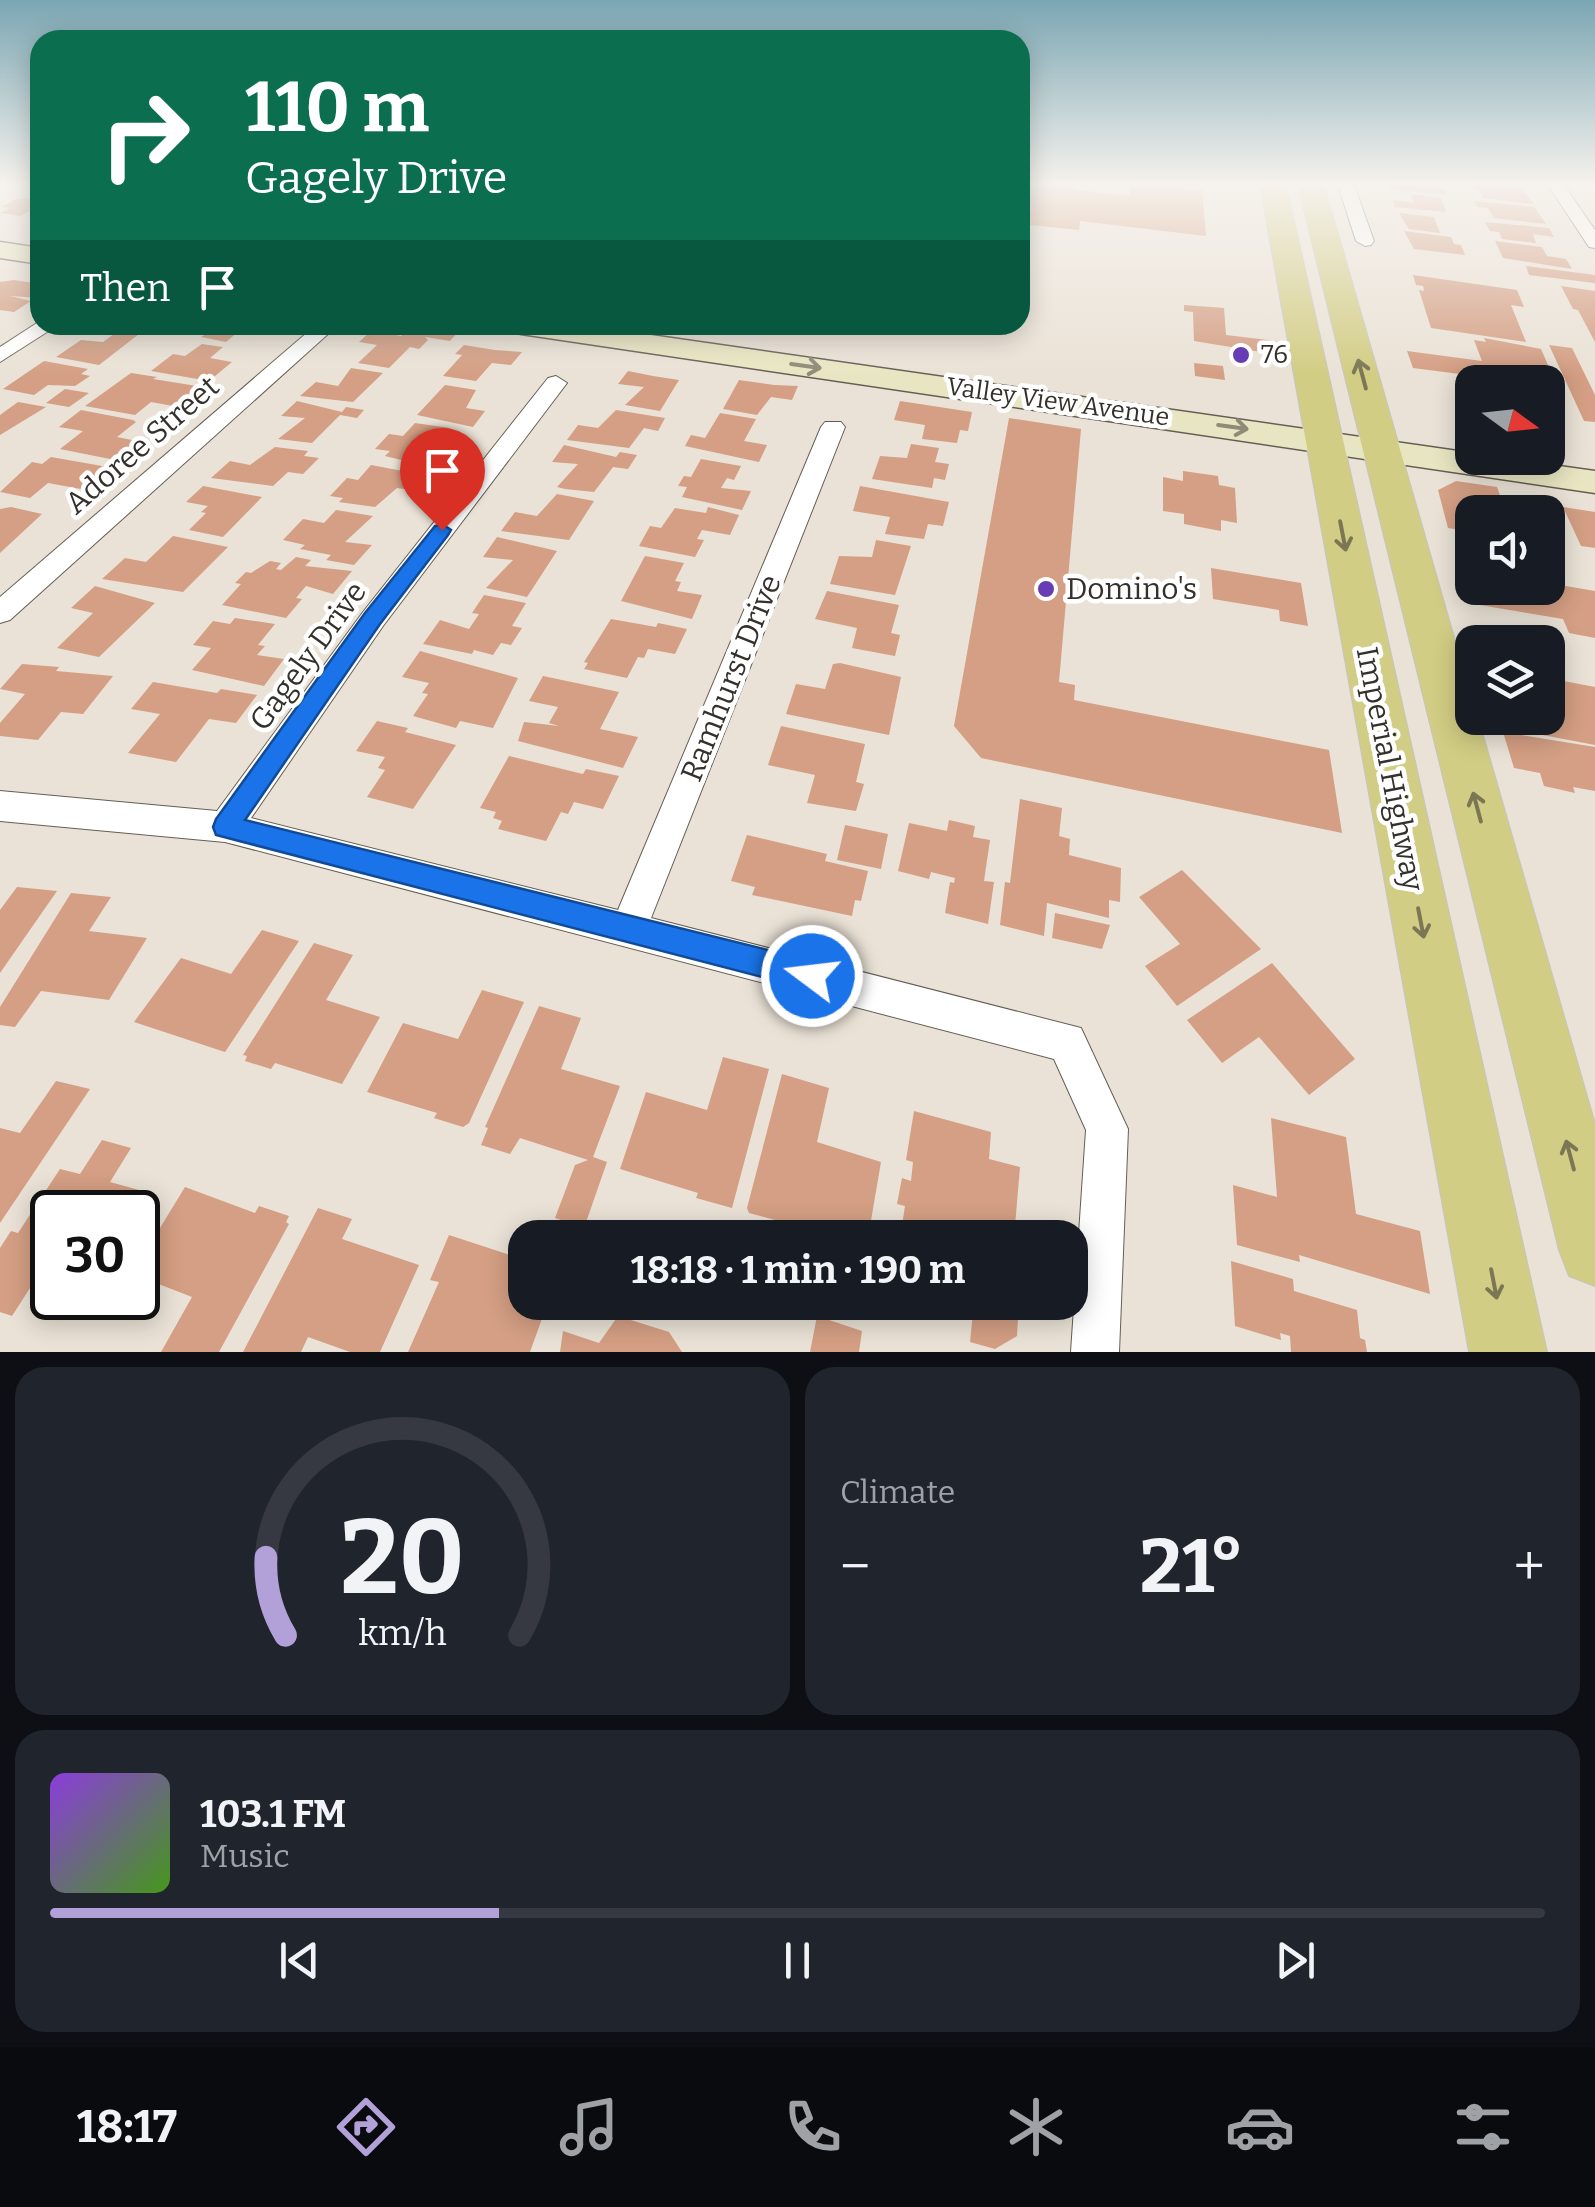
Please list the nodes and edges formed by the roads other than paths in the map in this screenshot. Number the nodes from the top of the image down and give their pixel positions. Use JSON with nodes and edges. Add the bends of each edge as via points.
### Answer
{"nodes":[{"id":1,"x":1292,"y":248,"type":"edge"},
{"id":2,"x":1322,"y":248,"type":"edge"},
{"id":3,"x":0,"y":250,"type":"edge"},
{"id":4,"x":30,"y":254,"type":"edge"},
{"id":5,"x":33,"y":335,"type":"edge"},
{"id":6,"x":317,"y":335,"type":"edge"},
{"id":7,"x":601,"y":335,"type":"edge"},
{"id":8,"x":756,"y":335,"type":"edge"},
{"id":9,"x":0,"y":356,"type":"edge"},
{"id":10,"x":556,"y":383,"type":"dead end"},
{"id":11,"x":833,"y":427,"type":"dead end"},
{"id":12,"x":1350,"y":430,"type":"junction"},
{"id":13,"x":1455,"y":433,"type":"edge"},
{"id":14,"x":1565,"y":449,"type":"edge"},
{"id":15,"x":1595,"y":453,"type":"edge"},
{"id":16,"x":1595,"y":482,"type":"edge"},
{"id":17,"x":0,"y":613,"type":"edge"},
{"id":18,"x":0,"y":806,"type":"edge"},
{"id":19,"x":226,"y":827,"type":"junction"},
{"id":20,"x":629,"y":928,"type":"junction"},
{"id":21,"x":1595,"y":1250,"type":"edge"},
{"id":22,"x":1095,"y":1352,"type":"edge"},
{"id":23,"x":1508,"y":1352,"type":"edge"}],
"edges":[{"from":1,"to":12,"type":"main road","name":"Imperial Highway"},
{"from":12,"to":2,"type":"main road","name":"Imperial Highway","one_way":true},
{"from":3,"to":4,"type":"main road"},
{"from":5,"to":9,"type":"street"},
{"from":6,"to":17,"type":"street","name":"Adoree Street"},
{"from":7,"to":12,"type":"main road","name":"Valley View Avenue","one_way":true},
{"from":8,"to":12,"type":"main road","name":"Valley View Avenue"},
{"from":10,"to":19,"type":"street","name":"Gagely Drive","via":[[372,619]]},
{"from":11,"to":20,"type":"street","name":"Ramhurst Drive"},
{"from":12,"to":13,"type":"main road","name":"Valley View Avenue"},
{"from":12,"to":16,"type":"main road","name":"Valley View Avenue"},
{"from":21,"to":12,"type":"main road","name":"Imperial Highway","one_way":true},
{"from":12,"to":23,"type":"main road","name":"Imperial Highway","one_way":true},
{"from":14,"to":15,"type":"main road"},
{"from":18,"to":19,"type":"street"},
{"from":19,"to":20,"type":"street"},
{"from":20,"to":22,"type":"street","via":[[1067,1042],[1107,1129]]}]}
